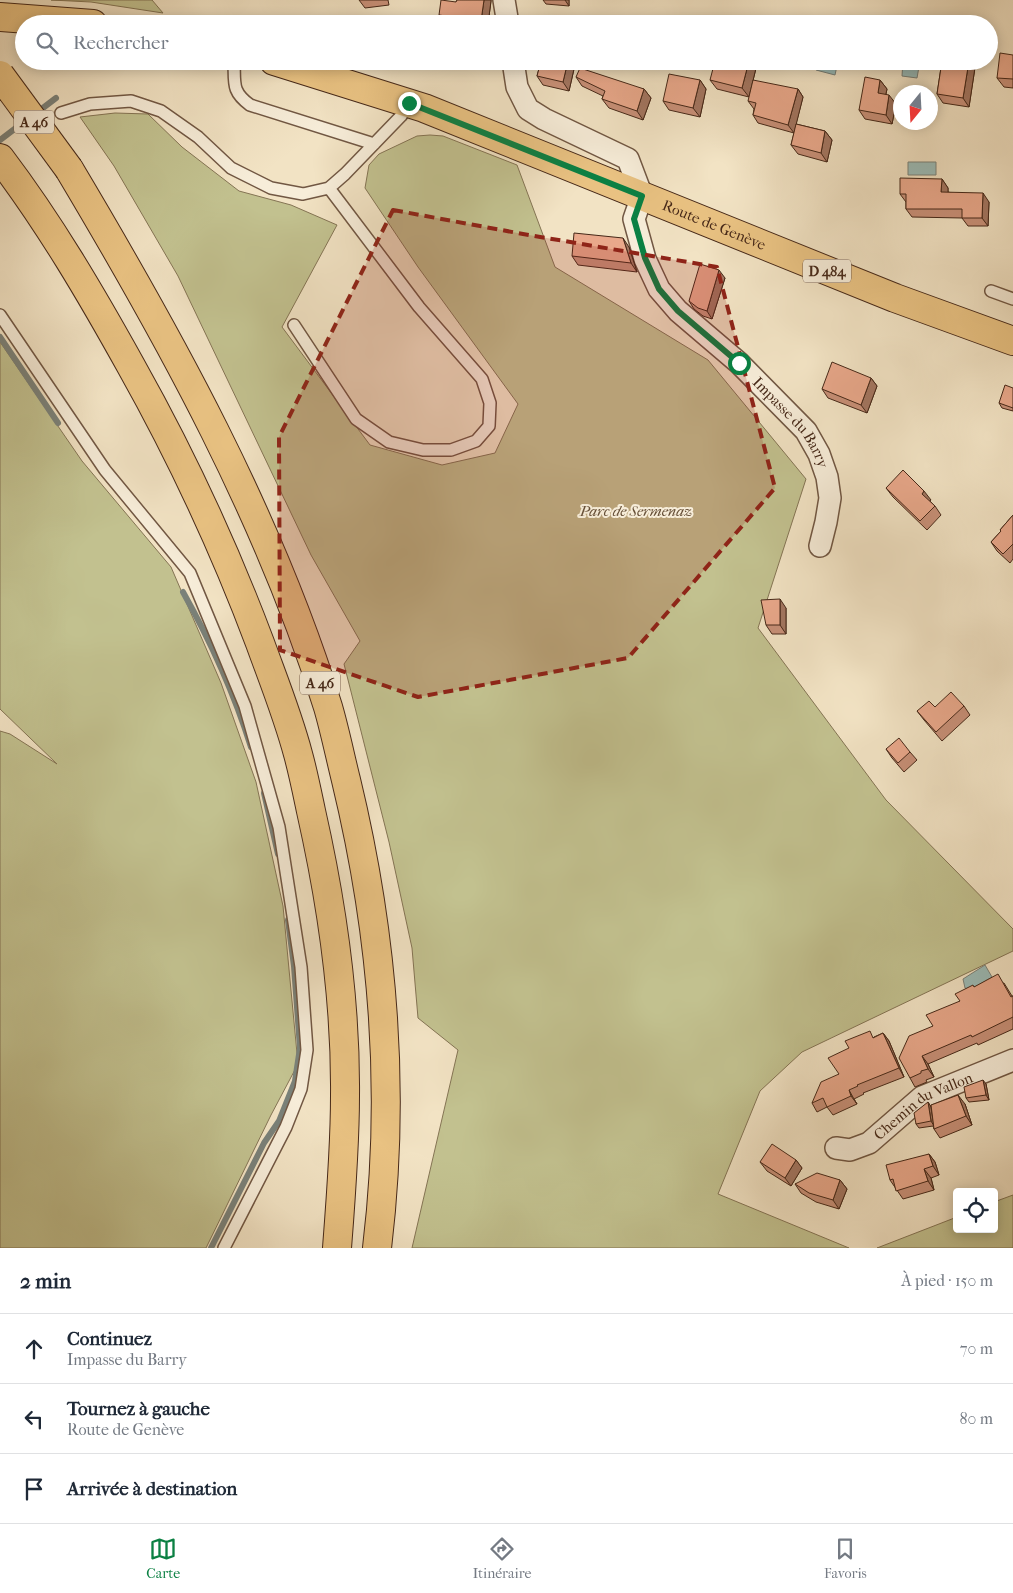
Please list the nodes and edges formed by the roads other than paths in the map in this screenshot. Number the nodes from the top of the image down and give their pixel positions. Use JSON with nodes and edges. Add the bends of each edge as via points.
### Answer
{"nodes":[{"id":1,"x":504,"y":0,"type":"edge"},
{"id":2,"x":506,"y":15,"type":"edge"},
{"id":3,"x":0,"y":16,"type":"edge"},
{"id":4,"x":15,"y":17,"type":"edge"},
{"id":5,"x":234,"y":70,"type":"edge"},
{"id":6,"x":303,"y":70,"type":"edge"},
{"id":7,"x":515,"y":70,"type":"edge"},
{"id":8,"x":0,"y":75,"type":"edge"},
{"id":9,"x":409,"y":103,"type":"junction"},
{"id":10,"x":61,"y":113,"type":"dead end"},
{"id":11,"x":374,"y":144,"type":"junction"},
{"id":12,"x":0,"y":158,"type":"edge"},
{"id":13,"x":329,"y":188,"type":"junction"},
{"id":14,"x":642,"y":196,"type":"junction"},
{"id":15,"x":991,"y":291,"type":"dead end"},
{"id":16,"x":1013,"y":299,"type":"edge"},
{"id":17,"x":0,"y":315,"type":"edge"},
{"id":18,"x":294,"y":325,"type":"dead end"},
{"id":19,"x":1013,"y":341,"type":"edge"},
{"id":20,"x":820,"y":546,"type":"dead end"},
{"id":21,"x":1013,"y":1060,"type":"edge"},
{"id":22,"x":836,"y":1148,"type":"dead end"},
{"id":23,"x":224,"y":1248,"type":"edge"},
{"id":24,"x":336,"y":1248,"type":"edge"},
{"id":25,"x":377,"y":1248,"type":"edge"}],
"edges":[{"from":1,"to":2,"type":"street"},
{"from":3,"to":4,"type":"main road"},
{"from":5,"to":11,"type":"lane","via":[[235,90],[250,105]]},
{"from":6,"to":9,"type":"main road","name":"Route de Genève","number":"D 484"},
{"from":7,"to":14,"type":"street","via":[[517,87],[528,108],[544,119],[628,159]]},
{"from":8,"to":25,"type":"main road","number":"A 46","bridge":true,"via":[[68,169],[186,374],[244,493],[294,610],[329,709],[358,828],[378,955],[385,1082]]},
{"from":9,"to":11,"type":"lane"},
{"from":9,"to":14,"type":"main road","name":"Route de Genève","number":"D 484"},
{"from":10,"to":13,"type":"lane","via":[[90,104],[131,101],[161,110],[198,136],[231,168],[271,188],[303,194]]},
{"from":11,"to":13,"type":"lane"},
{"from":12,"to":24,"type":"main road","number":"A 46","via":[[28,195],[81,278],[163,425],[241,593],[298,753],[324,870],[342,1013],[344,1154]]},
{"from":13,"to":18,"type":"lane","via":[[419,307],[482,379],[490,403],[489,426],[476,441],[451,450],[423,450],[389,442],[356,420]]},
{"from":14,"to":19,"type":"main road","name":"Route de Genève","number":"D 484","via":[[895,298]]},
{"from":14,"to":20,"type":"street","name":"Impasse du Barry","via":[[634,219],[645,258],[659,289],[678,311],[739,363],[806,432],[819,454],[830,498]]},
{"from":15,"to":16,"type":"lane"},
{"from":17,"to":23,"type":"lane","via":[[105,470],[190,572],[245,706],[279,827],[301,967],[307,1050],[301,1089],[286,1127]]},
{"from":21,"to":22,"type":"street","name":"Chemin du Vallon","via":[[922,1097],[869,1143],[850,1150]]}]}
